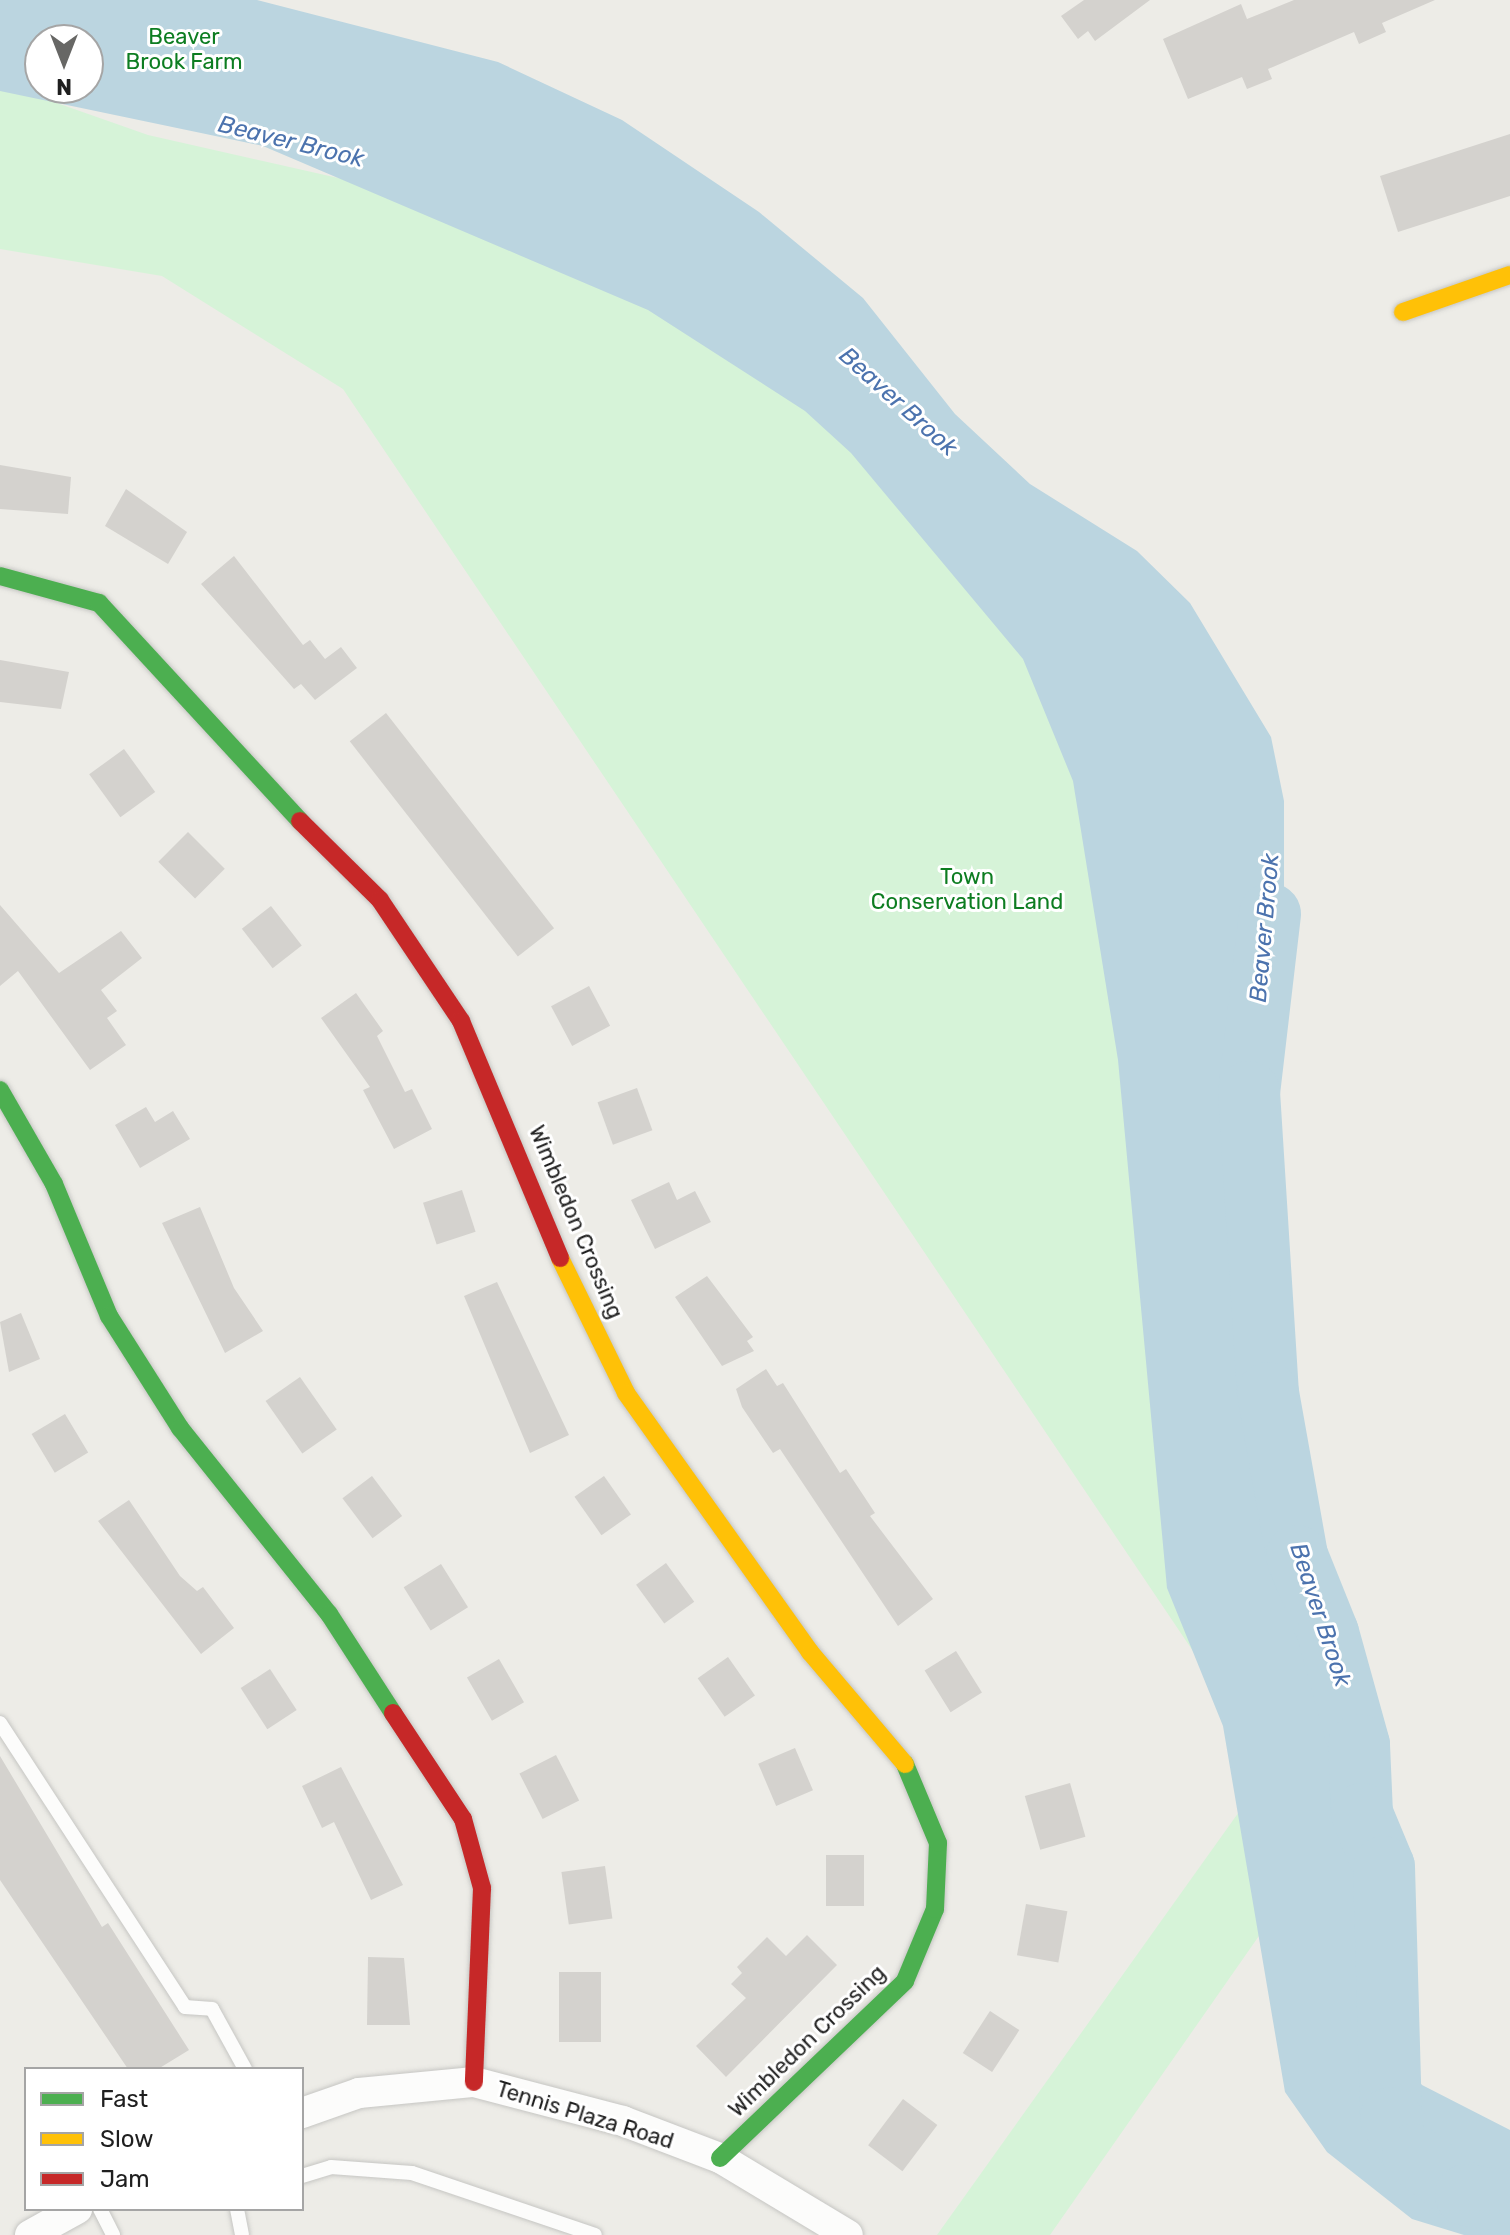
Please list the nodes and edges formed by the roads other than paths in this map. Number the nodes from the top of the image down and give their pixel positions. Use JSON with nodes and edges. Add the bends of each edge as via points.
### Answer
{"nodes":[{"id":1,"x":1510,"y":275,"type":"edge"},
{"id":2,"x":1403,"y":312,"type":"dead end"},
{"id":3,"x":0,"y":576,"type":"edge"},
{"id":4,"x":0,"y":1090,"type":"edge"},
{"id":5,"x":0,"y":1723,"type":"edge"},
{"id":6,"x":244,"y":2067,"type":"edge"},
{"id":7,"x":474,"y":2082,"type":"junction"},
{"id":8,"x":304,"y":2112,"type":"edge"},
{"id":9,"x":720,"y":2158,"type":"junction"},
{"id":10,"x":304,"y":2175,"type":"edge"},
{"id":11,"x":73,"y":2211,"type":"edge"},
{"id":12,"x":101,"y":2211,"type":"edge"},
{"id":13,"x":237,"y":2211,"type":"edge"},
{"id":14,"x":30,"y":2235,"type":"edge"},
{"id":15,"x":113,"y":2235,"type":"edge"},
{"id":16,"x":242,"y":2235,"type":"edge"},
{"id":17,"x":595,"y":2235,"type":"edge"},
{"id":18,"x":848,"y":2235,"type":"edge"}],
"edges":[{"from":1,"to":2,"type":"street"},
{"from":3,"to":9,"type":"street","name":"Wimbledon Crossing","via":[[99,603],[163,667],[229,752],[380,900],[468,1033],[570,1281],[626,1393],[810,1652],[901,1754],[938,1843],[935,1909],[905,1981]]},
{"from":4,"to":7,"type":"street","via":[[54,1184],[117,1329],[180,1428],[329,1614],[463,1819],[482,1888]]},
{"from":5,"to":6,"type":"lane","via":[[185,2007],[212,2009]]},
{"from":7,"to":8,"type":"street","name":"Tennis Plaza Road","via":[[359,2093]]},
{"from":7,"to":9,"type":"street","name":"Tennis Plaza Road","via":[[623,2121]]},
{"from":9,"to":18,"type":"street","name":"Tennis Plaza Road"},
{"from":10,"to":17,"type":"lane","via":[[331,2167],[412,2173]]},
{"from":11,"to":14,"type":"street"},
{"from":12,"to":15,"type":"lane"},
{"from":13,"to":16,"type":"lane"}]}
